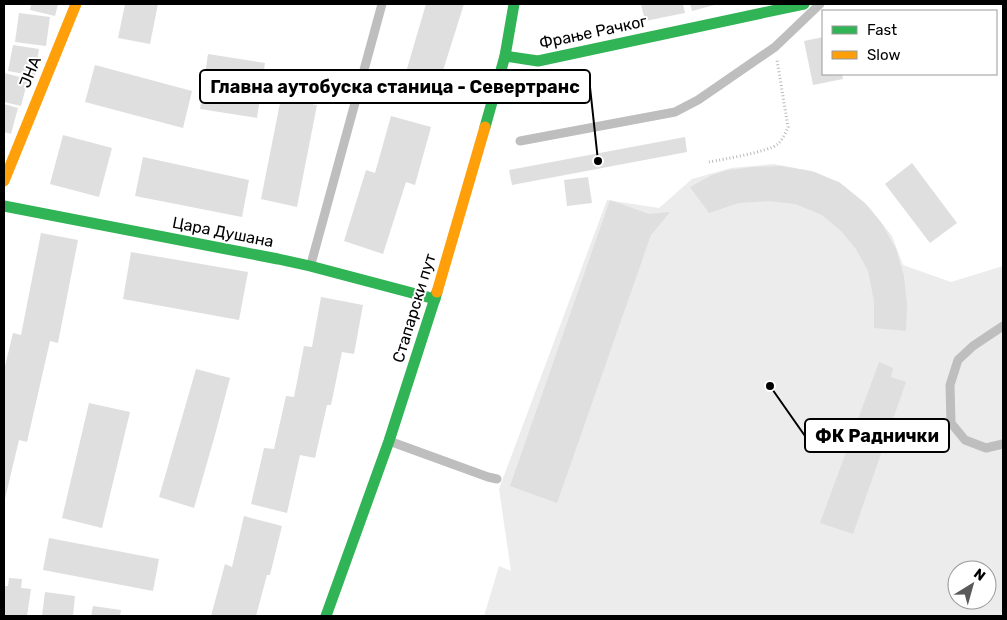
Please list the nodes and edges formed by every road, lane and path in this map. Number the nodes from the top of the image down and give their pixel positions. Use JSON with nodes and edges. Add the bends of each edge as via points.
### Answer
{"nodes":[{"id":1,"x":76,"y":4,"type":"edge"},
{"id":2,"x":382,"y":4,"type":"edge"},
{"id":3,"x":514,"y":4,"type":"edge"},
{"id":4,"x":804,"y":4,"type":"edge"},
{"id":5,"x":820,"y":4,"type":"edge"},
{"id":6,"x":775,"y":47,"type":"junction"},
{"id":7,"x":505,"y":56,"type":"junction"},
{"id":8,"x":520,"y":141,"type":"dead end"},
{"id":9,"x":709,"y":162,"type":"dead end"},
{"id":10,"x":4,"y":181,"type":"edge"},
{"id":11,"x":4,"y":206,"type":"edge"},
{"id":12,"x":310,"y":266,"type":"junction"},
{"id":13,"x":434,"y":299,"type":"junction"},
{"id":14,"x":1003,"y":326,"type":"edge"},
{"id":15,"x":389,"y":440,"type":"junction"},
{"id":16,"x":1003,"y":444,"type":"edge"},
{"id":17,"x":498,"y":479,"type":"dead end"},
{"id":18,"x":326,"y":616,"type":"edge"}],
"edges":[{"from":1,"to":10,"type":"street","name":"ЈНА"},
{"from":2,"to":12,"type":"lane"},
{"from":3,"to":7,"type":"street","name":"Стапарски пут"},
{"from":4,"to":7,"type":"street","name":"Фрање Рачког","via":[[538,61]]},
{"from":5,"to":6,"type":"lane"},
{"from":6,"to":8,"type":"lane","via":[[675,112]]},
{"from":6,"to":9,"type":"path","via":[[788,127],[784,135],[778,144],[768,149]]},
{"from":7,"to":13,"type":"street","name":"Стапарски пут"},
{"from":11,"to":12,"type":"street","name":"Цара Душана"},
{"from":12,"to":13,"type":"street","name":"Цара Душана"},
{"from":13,"to":15,"type":"street","name":"Стапарски пут"},
{"from":14,"to":16,"type":"lane","via":[[958,360],[950,385],[951,423],[966,440],[986,448]]},
{"from":15,"to":17,"type":"lane"},
{"from":15,"to":18,"type":"street","name":"Стапарски пут"}]}
